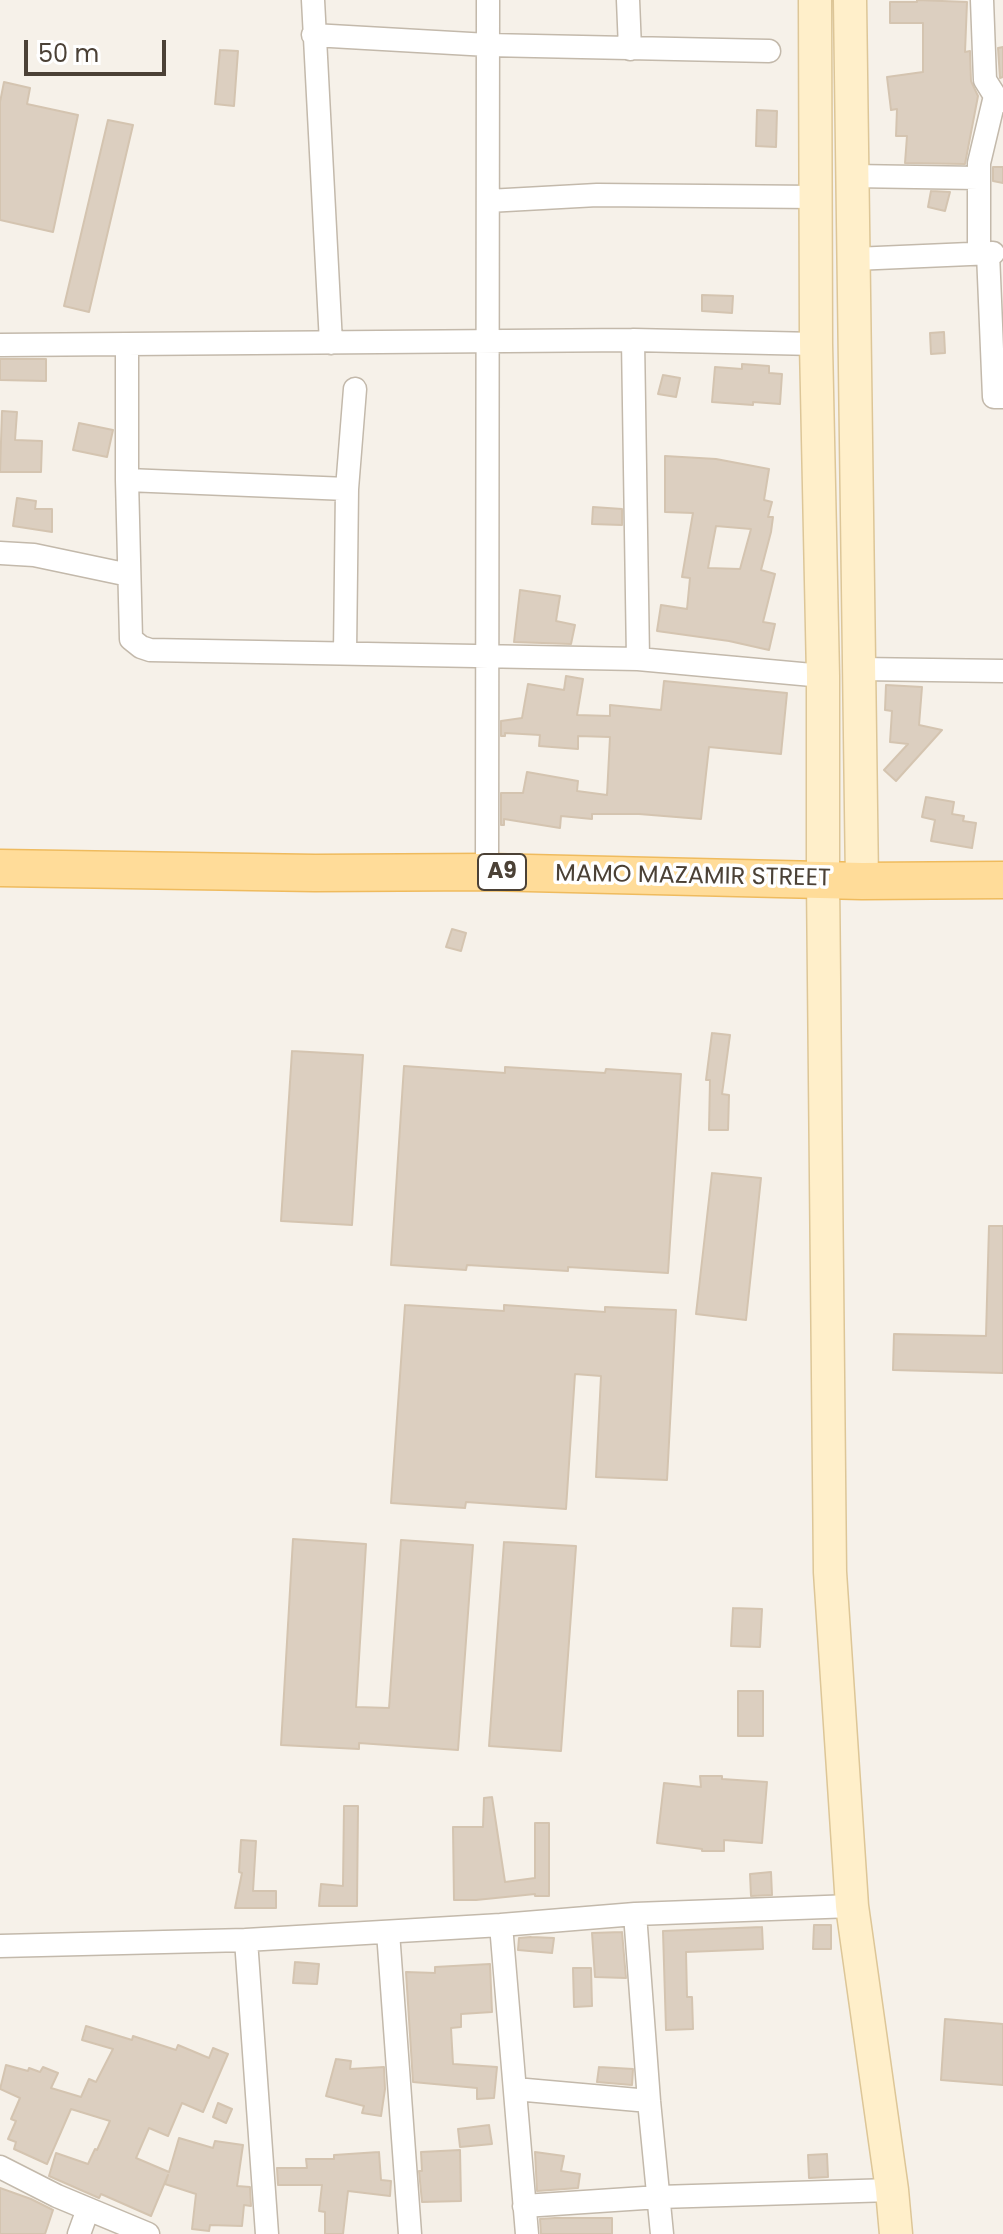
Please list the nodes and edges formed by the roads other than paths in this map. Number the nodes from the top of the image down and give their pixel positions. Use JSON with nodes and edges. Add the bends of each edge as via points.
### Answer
{"nodes":[{"id":1,"x":313,"y":0,"type":"edge"},
{"id":2,"x":488,"y":0,"type":"edge"},
{"id":3,"x":628,"y":0,"type":"edge"},
{"id":4,"x":815,"y":0,"type":"edge"},
{"id":5,"x":850,"y":0,"type":"edge"},
{"id":6,"x":982,"y":0,"type":"edge"},
{"id":7,"x":313,"y":35,"type":"junction"},
{"id":8,"x":488,"y":45,"type":"junction"},
{"id":9,"x":630,"y":49,"type":"junction"},
{"id":10,"x":769,"y":51,"type":"dead end"},
{"id":11,"x":999,"y":98,"type":"edge"},
{"id":12,"x":853,"y":176,"type":"junction"},
{"id":13,"x":978,"y":178,"type":"junction"},
{"id":14,"x":816,"y":197,"type":"junction"},
{"id":15,"x":488,"y":201,"type":"junction"},
{"id":16,"x":990,"y":253,"type":"edge"},
{"id":17,"x":854,"y":259,"type":"junction"},
{"id":18,"x":633,"y":340,"type":"junction"},
{"id":19,"x":488,"y":341,"type":"junction"},
{"id":20,"x":331,"y":343,"type":"junction"},
{"id":21,"x":127,"y":344,"type":"junction"},
{"id":22,"x":816,"y":344,"type":"junction"},
{"id":23,"x":0,"y":345,"type":"edge"},
{"id":24,"x":355,"y":389,"type":"dead end"},
{"id":25,"x":1003,"y":397,"type":"edge"},
{"id":26,"x":127,"y":480,"type":"junction"},
{"id":27,"x":347,"y":489,"type":"junction"},
{"id":28,"x":0,"y":553,"type":"edge"},
{"id":29,"x":129,"y":575,"type":"junction"},
{"id":30,"x":345,"y":653,"type":"junction"},
{"id":31,"x":487,"y":656,"type":"junction"},
{"id":32,"x":638,"y":659,"type":"junction"},
{"id":33,"x":860,"y":669,"type":"junction"},
{"id":34,"x":1003,"y":671,"type":"edge"},
{"id":35,"x":823,"y":676,"type":"junction"},
{"id":36,"x":0,"y":868,"type":"edge"},
{"id":37,"x":487,"y":872,"type":"junction"},
{"id":38,"x":823,"y":880,"type":"junction"},
{"id":39,"x":1003,"y":880,"type":"edge"},
{"id":40,"x":862,"y":881,"type":"junction"},
{"id":41,"x":852,"y":1906,"type":"junction"},
{"id":42,"x":635,"y":1914,"type":"junction"},
{"id":43,"x":501,"y":1925,"type":"junction"},
{"id":44,"x":388,"y":1932,"type":"junction"},
{"id":45,"x":246,"y":1940,"type":"junction"},
{"id":46,"x":0,"y":1946,"type":"edge"},
{"id":47,"x":515,"y":2089,"type":"junction"},
{"id":48,"x":649,"y":2101,"type":"junction"},
{"id":49,"x":1,"y":2171,"type":"edge"},
{"id":50,"x":892,"y":2190,"type":"junction"},
{"id":51,"x":659,"y":2197,"type":"junction"},
{"id":52,"x":524,"y":2206,"type":"junction"},
{"id":53,"x":88,"y":2209,"type":"junction"},
{"id":54,"x":79,"y":2234,"type":"edge"},
{"id":55,"x":148,"y":2234,"type":"edge"},
{"id":56,"x":267,"y":2234,"type":"edge"},
{"id":57,"x":410,"y":2234,"type":"edge"},
{"id":58,"x":527,"y":2234,"type":"edge"},
{"id":59,"x":662,"y":2234,"type":"edge"},
{"id":60,"x":896,"y":2234,"type":"edge"}],
"edges":[{"from":1,"to":7,"type":"street"},
{"from":2,"to":8,"type":"street"},
{"from":3,"to":9,"type":"street"},
{"from":4,"to":14,"type":"main road"},
{"from":5,"to":12,"type":"main road"},
{"from":6,"to":11,"type":"street","via":[[985,80]]},
{"from":7,"to":8,"type":"street"},
{"from":7,"to":20,"type":"street"},
{"from":8,"to":9,"type":"street"},
{"from":8,"to":15,"type":"street"},
{"from":9,"to":10,"type":"street"},
{"from":11,"to":13,"type":"street"},
{"from":12,"to":13,"type":"street"},
{"from":12,"to":17,"type":"main road"},
{"from":13,"to":16,"type":"street"},
{"from":14,"to":15,"type":"street","via":[[597,195]]},
{"from":14,"to":22,"type":"main road"},
{"from":15,"to":19,"type":"street"},
{"from":16,"to":17,"type":"street"},
{"from":16,"to":25,"type":"street","via":[[994,397]]},
{"from":17,"to":33,"type":"main road"},
{"from":18,"to":19,"type":"street"},
{"from":18,"to":22,"type":"street"},
{"from":18,"to":32,"type":"street"},
{"from":19,"to":20,"type":"street"},
{"from":19,"to":31,"type":"street"},
{"from":20,"to":21,"type":"street"},
{"from":21,"to":23,"type":"street"},
{"from":21,"to":26,"type":"street"},
{"from":22,"to":35,"type":"main road"},
{"from":24,"to":27,"type":"street"},
{"from":26,"to":27,"type":"street"},
{"from":26,"to":29,"type":"street"},
{"from":27,"to":30,"type":"street"},
{"from":28,"to":29,"type":"street"},
{"from":29,"to":30,"type":"street","via":[[131,639],[141,647]]},
{"from":30,"to":31,"type":"street"},
{"from":31,"to":32,"type":"street"},
{"from":31,"to":37,"type":"street"},
{"from":32,"to":35,"type":"street"},
{"from":33,"to":34,"type":"street"},
{"from":33,"to":40,"type":"main road"},
{"from":35,"to":38,"type":"main road"},
{"from":36,"to":37,"type":"main road","name":"MAMO MAZAMIR STREET","number":"A9"},
{"from":37,"to":38,"type":"main road","name":"MAMO MAZAMIR STREET","number":"A9"},
{"from":38,"to":40,"type":"main road","name":"MAMO MAZAMIR STREET","number":"A9"},
{"from":38,"to":41,"type":"main road","via":[[830,1572]]},
{"from":39,"to":40,"type":"main road","name":"MAMO MAZAMIR STREET","number":"A9"},
{"from":41,"to":42,"type":"street"},
{"from":41,"to":50,"type":"main road"},
{"from":42,"to":43,"type":"street"},
{"from":42,"to":48,"type":"street"},
{"from":43,"to":44,"type":"street"},
{"from":43,"to":47,"type":"street"},
{"from":44,"to":45,"type":"street"},
{"from":44,"to":57,"type":"street"},
{"from":45,"to":46,"type":"street"},
{"from":45,"to":56,"type":"street"},
{"from":47,"to":48,"type":"street"},
{"from":47,"to":52,"type":"street"},
{"from":48,"to":51,"type":"street"},
{"from":49,"to":53,"type":"street"},
{"from":50,"to":51,"type":"street"},
{"from":50,"to":60,"type":"main road"},
{"from":51,"to":52,"type":"street"},
{"from":51,"to":59,"type":"street"},
{"from":52,"to":58,"type":"street"},
{"from":53,"to":54,"type":"street"},
{"from":53,"to":55,"type":"street"}]}
